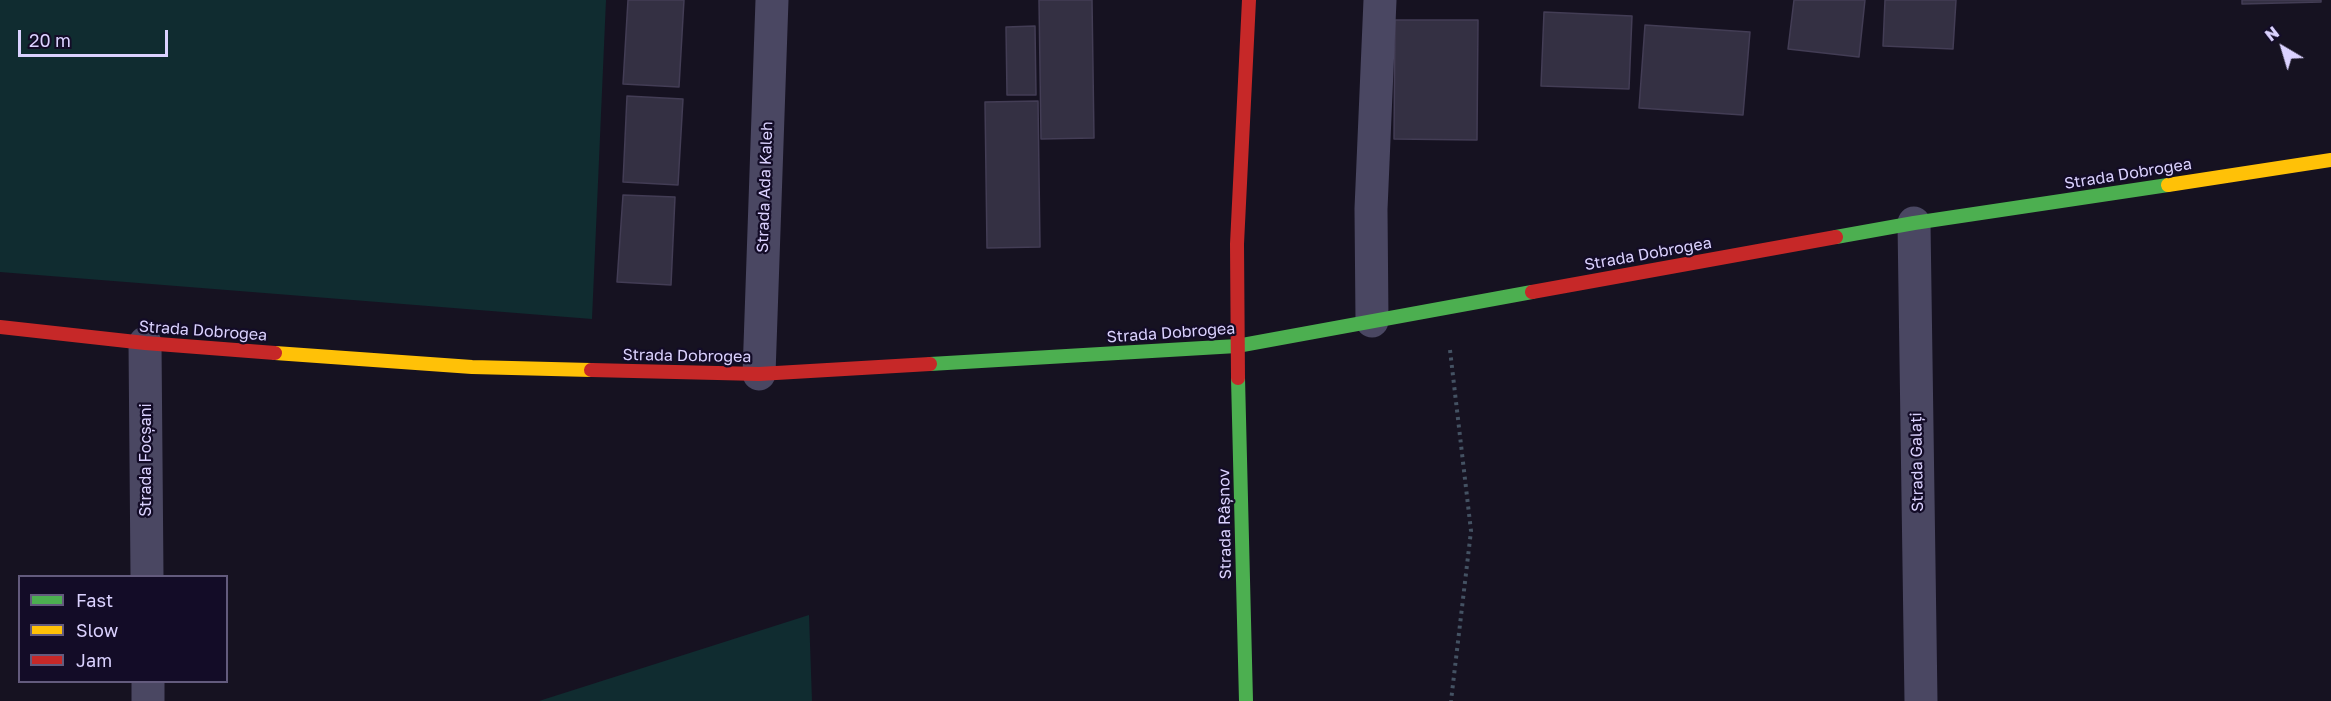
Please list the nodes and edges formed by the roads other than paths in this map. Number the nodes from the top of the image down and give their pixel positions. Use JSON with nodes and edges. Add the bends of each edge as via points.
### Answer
{"nodes":[{"id":1,"x":772,"y":0,"type":"edge"},
{"id":2,"x":1249,"y":0,"type":"edge"},
{"id":3,"x":1380,"y":0,"type":"edge"},
{"id":4,"x":2331,"y":160,"type":"edge"},
{"id":5,"x":1914,"y":223,"type":"junction"},
{"id":6,"x":1372,"y":321,"type":"junction"},
{"id":7,"x":0,"y":327,"type":"edge"},
{"id":8,"x":145,"y":344,"type":"junction"},
{"id":9,"x":1238,"y":346,"type":"junction"},
{"id":10,"x":759,"y":374,"type":"junction"},
{"id":11,"x":147,"y":575,"type":"edge"},
{"id":12,"x":148,"y":683,"type":"edge"},
{"id":13,"x":148,"y":701,"type":"edge"},
{"id":14,"x":1246,"y":701,"type":"edge"},
{"id":15,"x":1921,"y":701,"type":"edge"}],
"edges":[{"from":1,"to":10,"type":"street","name":"Strada Ada Kaleh"},
{"from":2,"to":9,"type":"street","name":"Strada Râșnov","via":[[1237,244]]},
{"from":3,"to":6,"type":"street","via":[[1371,209]]},
{"from":4,"to":5,"type":"street","name":"Strada Dobrogea"},
{"from":5,"to":6,"type":"street","name":"Strada Dobrogea"},
{"from":5,"to":15,"type":"street","name":"Strada Galați"},
{"from":6,"to":9,"type":"street","name":"Strada Dobrogea"},
{"from":7,"to":8,"type":"street","name":"Strada Dobrogea"},
{"from":8,"to":10,"type":"street","name":"Strada Dobrogea","via":[[472,367]]},
{"from":8,"to":11,"type":"street","name":"Strada Focșani"},
{"from":9,"to":10,"type":"street","name":"Strada Dobrogea"},
{"from":9,"to":14,"type":"street","name":"Strada Râșnov"},
{"from":12,"to":13,"type":"street"}]}
